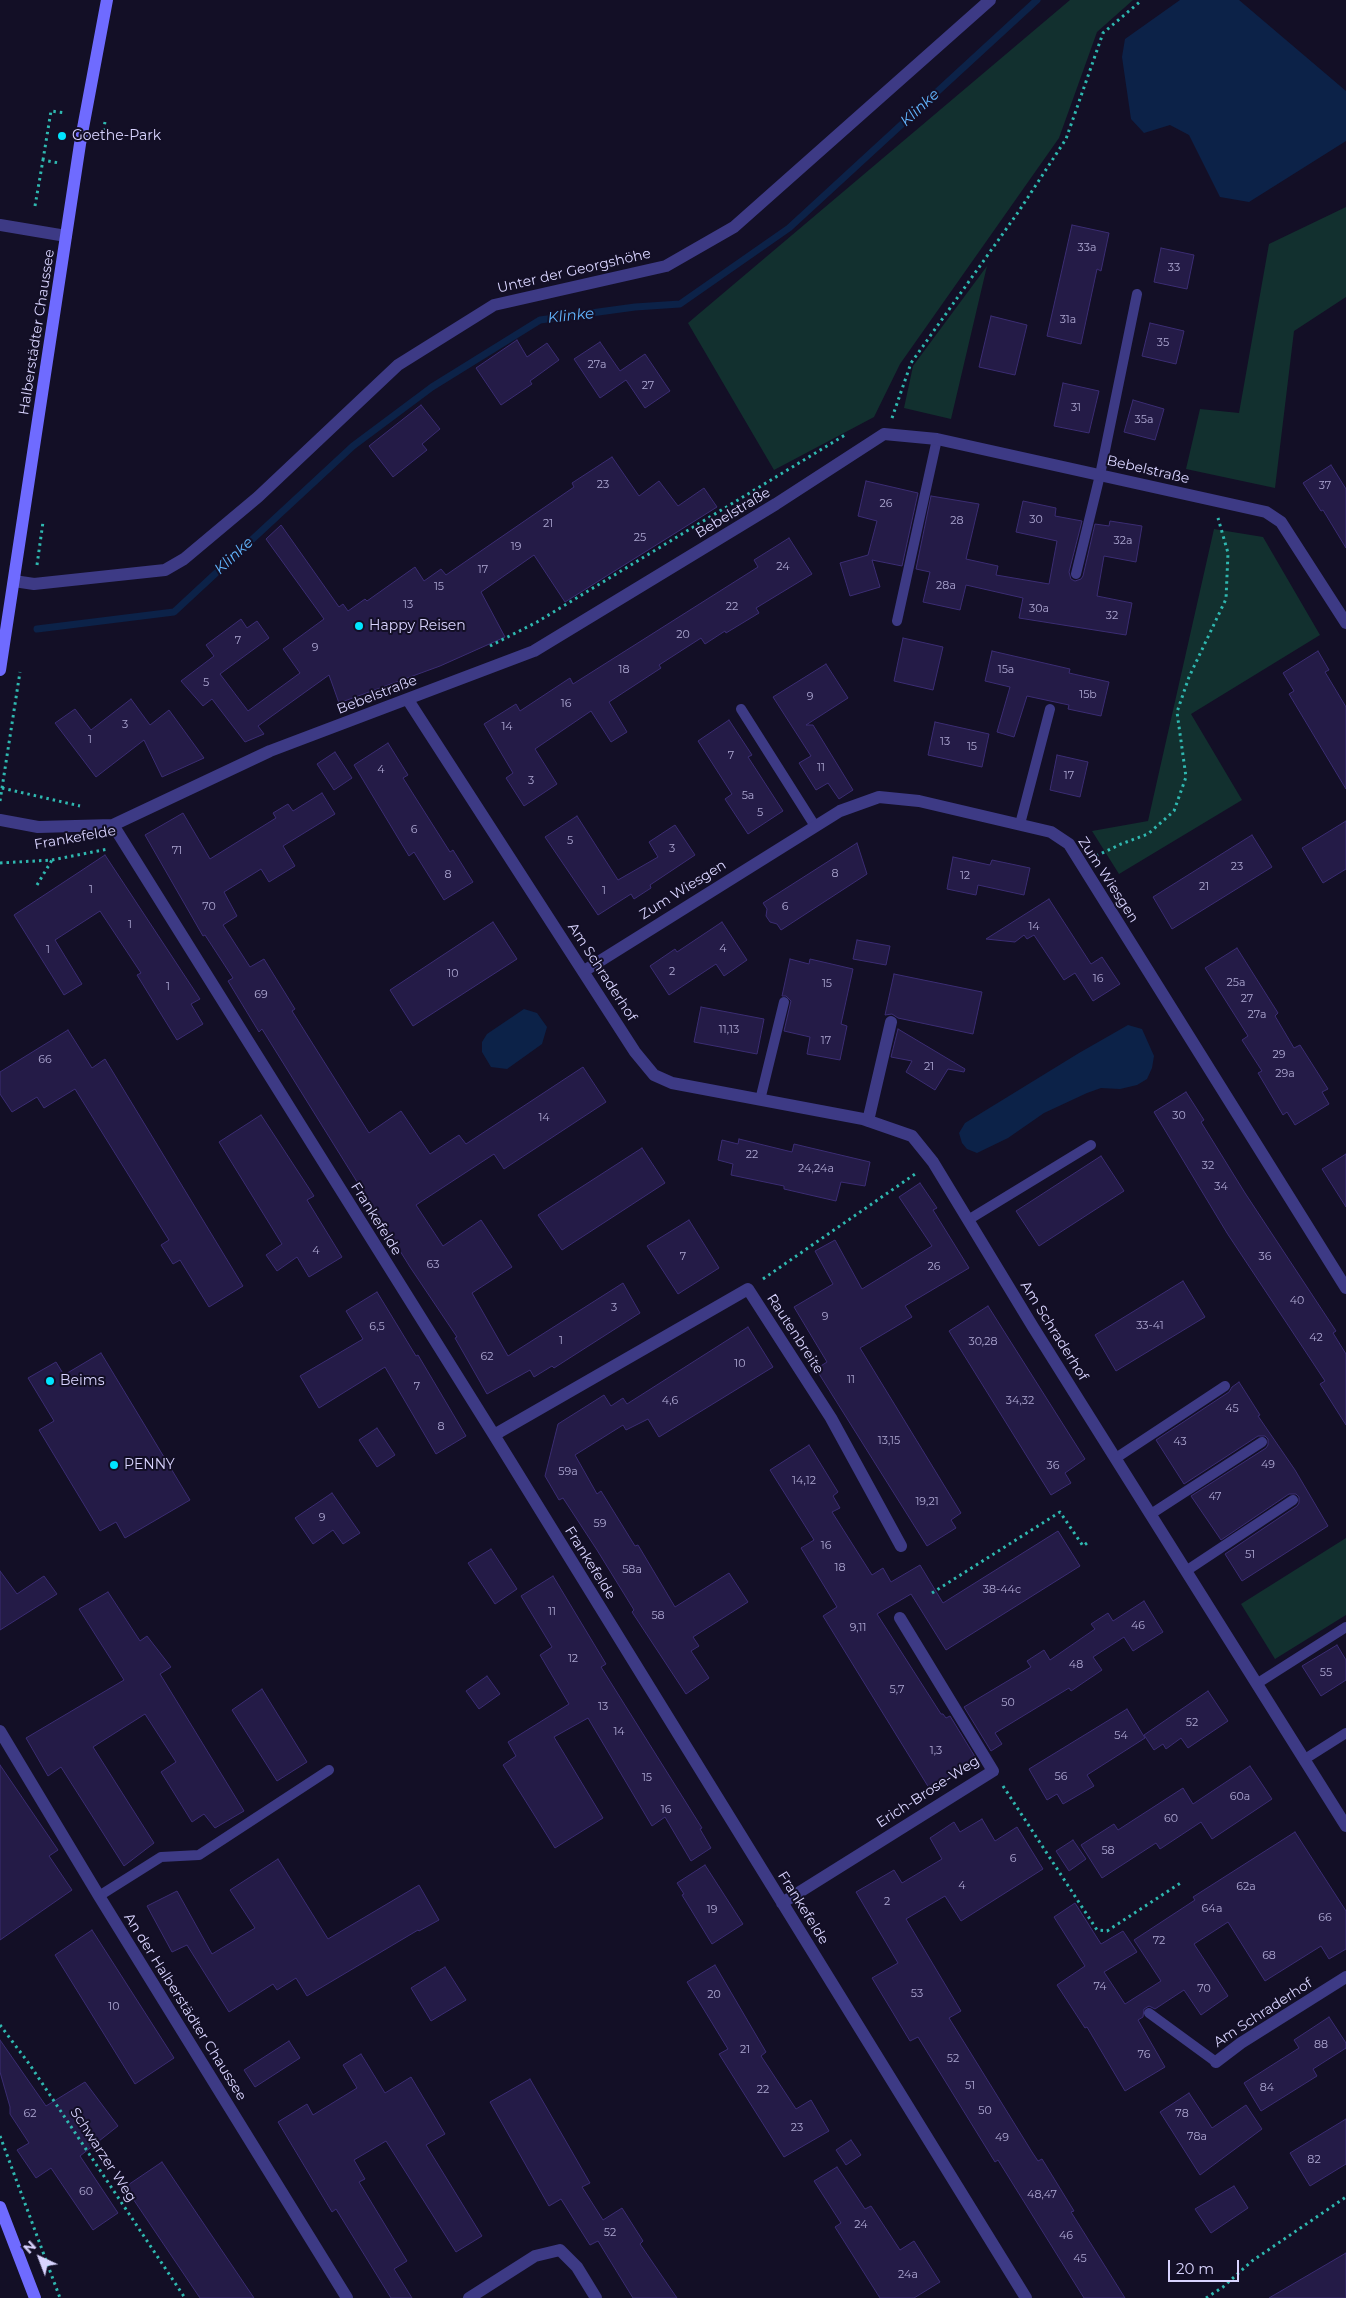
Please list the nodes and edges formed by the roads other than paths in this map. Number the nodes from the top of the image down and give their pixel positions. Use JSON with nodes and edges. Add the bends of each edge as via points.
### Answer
{"nodes":[{"id":1,"x":107,"y":0,"type":"edge"},
{"id":2,"x":990,"y":0,"type":"edge"},
{"id":3,"x":0,"y":224,"type":"edge"},
{"id":4,"x":66,"y":236,"type":"junction"},
{"id":5,"x":1137,"y":294,"type":"dead end"},
{"id":6,"x":937,"y":439,"type":"junction"},
{"id":7,"x":1100,"y":475,"type":"junction"},
{"id":8,"x":1076,"y":574,"type":"dead end"},
{"id":9,"x":14,"y":581,"type":"junction"},
{"id":10,"x":898,"y":621,"type":"dead end"},
{"id":11,"x":1346,"y":623,"type":"edge"},
{"id":12,"x":0,"y":670,"type":"edge"},
{"id":13,"x":408,"y":700,"type":"junction"},
{"id":14,"x":741,"y":709,"type":"dead end"},
{"id":15,"x":1050,"y":709,"type":"dead end"},
{"id":16,"x":0,"y":820,"type":"edge"},
{"id":17,"x":113,"y":824,"type":"junction"},
{"id":18,"x":1020,"y":824,"type":"junction"},
{"id":19,"x":815,"y":826,"type":"junction"},
{"id":20,"x":584,"y":971,"type":"junction"},
{"id":21,"x":784,"y":1002,"type":"dead end"},
{"id":22,"x":891,"y":1022,"type":"dead end"},
{"id":23,"x":760,"y":1100,"type":"junction"},
{"id":24,"x":868,"y":1121,"type":"junction"},
{"id":25,"x":1091,"y":1145,"type":"dead end"},
{"id":26,"x":968,"y":1220,"type":"junction"},
{"id":27,"x":1346,"y":1288,"type":"edge"},
{"id":28,"x":1226,"y":1386,"type":"dead end"},
{"id":29,"x":494,"y":1435,"type":"junction"},
{"id":30,"x":1262,"y":1442,"type":"dead end"},
{"id":31,"x":1116,"y":1458,"type":"junction"},
{"id":32,"x":1293,"y":1500,"type":"dead end"},
{"id":33,"x":1151,"y":1514,"type":"junction"},
{"id":34,"x":901,"y":1546,"type":"dead end"},
{"id":35,"x":1186,"y":1571,"type":"junction"},
{"id":36,"x":900,"y":1618,"type":"dead end"},
{"id":37,"x":1346,"y":1627,"type":"edge"},
{"id":38,"x":1258,"y":1683,"type":"junction"},
{"id":39,"x":0,"y":1731,"type":"edge"},
{"id":40,"x":1346,"y":1733,"type":"edge"},
{"id":41,"x":1305,"y":1759,"type":"junction"},
{"id":42,"x":329,"y":1770,"type":"dead end"},
{"id":43,"x":1346,"y":1826,"type":"edge"},
{"id":44,"x":99,"y":1896,"type":"junction"},
{"id":45,"x":782,"y":1903,"type":"junction"},
{"id":46,"x":1346,"y":1978,"type":"edge"},
{"id":47,"x":1148,"y":2013,"type":"dead end"},
{"id":48,"x":1216,"y":2062,"type":"joint"},
{"id":49,"x":0,"y":2207,"type":"edge"},
{"id":50,"x":35,"y":2298,"type":"edge"},
{"id":51,"x":347,"y":2298,"type":"edge"},
{"id":52,"x":469,"y":2298,"type":"edge"},
{"id":53,"x":596,"y":2298,"type":"edge"},
{"id":54,"x":1026,"y":2298,"type":"edge"}],
"edges":[{"from":1,"to":4,"type":"main road","name":"Halberstädter Chaussee"},
{"from":2,"to":9,"type":"street","name":"Unter der Georgshöhe","via":[[734,227],[666,266],[494,305],[398,365],[258,497],[184,559],[165,570],[34,584]]},
{"from":3,"to":4,"type":"street"},
{"from":4,"to":9,"type":"main road","name":"Halberstädter Chaussee"},
{"from":5,"to":7,"type":"lane"},
{"from":6,"to":7,"type":"street","name":"Bebelstraße"},
{"from":6,"to":10,"type":"lane"},
{"from":6,"to":13,"type":"street","name":"Bebelstraße","via":[[884,434],[767,510],[534,651]]},
{"from":7,"to":8,"type":"lane"},
{"from":7,"to":11,"type":"street","name":"Bebelstraße","via":[[1266,512],[1281,522]]},
{"from":9,"to":12,"type":"main road","name":"Halberstädter Chaussee"},
{"from":13,"to":17,"type":"street","name":"Bebelstraße","via":[[270,752]]},
{"from":13,"to":20,"type":"street","name":"Am Schraderhof"},
{"from":14,"to":19,"type":"lane"},
{"from":15,"to":18,"type":"lane"},
{"from":16,"to":17,"type":"street","name":"Frankefelde","via":[[38,828]]},
{"from":17,"to":29,"type":"street","name":"Frankefelde"},
{"from":18,"to":19,"type":"street","name":"Zum Wiesgen","via":[[919,801],[878,797],[840,811]]},
{"from":18,"to":27,"type":"street","name":"Zum Wiesgen","via":[[1050,832],[1069,844]]},
{"from":19,"to":20,"type":"street","name":"Zum Wiesgen"},
{"from":20,"to":23,"type":"street","name":"Am Schraderhof","via":[[635,1052],[654,1075],[672,1083]]},
{"from":21,"to":23,"type":"lane"},
{"from":22,"to":24,"type":"street"},
{"from":23,"to":24,"type":"street","name":"Am Schraderhof"},
{"from":24,"to":26,"type":"street","name":"Am Schraderhof","via":[[912,1136],[933,1162]]},
{"from":25,"to":26,"type":"lane"},
{"from":26,"to":31,"type":"street","name":"Am Schraderhof"},
{"from":28,"to":31,"type":"lane"},
{"from":29,"to":34,"type":"street","name":"Rautenbreite","via":[[748,1289],[831,1418]]},
{"from":29,"to":45,"type":"street","name":"Frankefelde"},
{"from":30,"to":33,"type":"lane"},
{"from":31,"to":33,"type":"street","name":"Am Schraderhof"},
{"from":32,"to":35,"type":"lane"},
{"from":33,"to":35,"type":"street","name":"Am Schraderhof"},
{"from":35,"to":38,"type":"street","name":"Am Schraderhof"},
{"from":36,"to":45,"type":"street","name":"Erich-Brose-Weg","via":[[993,1771]]},
{"from":37,"to":38,"type":"lane"},
{"from":38,"to":41,"type":"street","name":"Am Schraderhof"},
{"from":39,"to":44,"type":"street","name":"An der Halberstädter Chaussee"},
{"from":40,"to":41,"type":"lane"},
{"from":41,"to":43,"type":"street","name":"Am Schraderhof"},
{"from":42,"to":44,"type":"lane","via":[[199,1855],[161,1857]]},
{"from":44,"to":51,"type":"street","name":"An der Halberstädter Chaussee"},
{"from":45,"to":54,"type":"street","name":"Frankefelde"},
{"from":46,"to":48,"type":"street","name":"Am Schraderhof"},
{"from":47,"to":48,"type":"lane","name":"Am Schraderhof"},
{"from":49,"to":50,"type":"main road"},
{"from":52,"to":53,"type":"street","via":[[535,2256],[560,2250],[577,2267]]}]}
